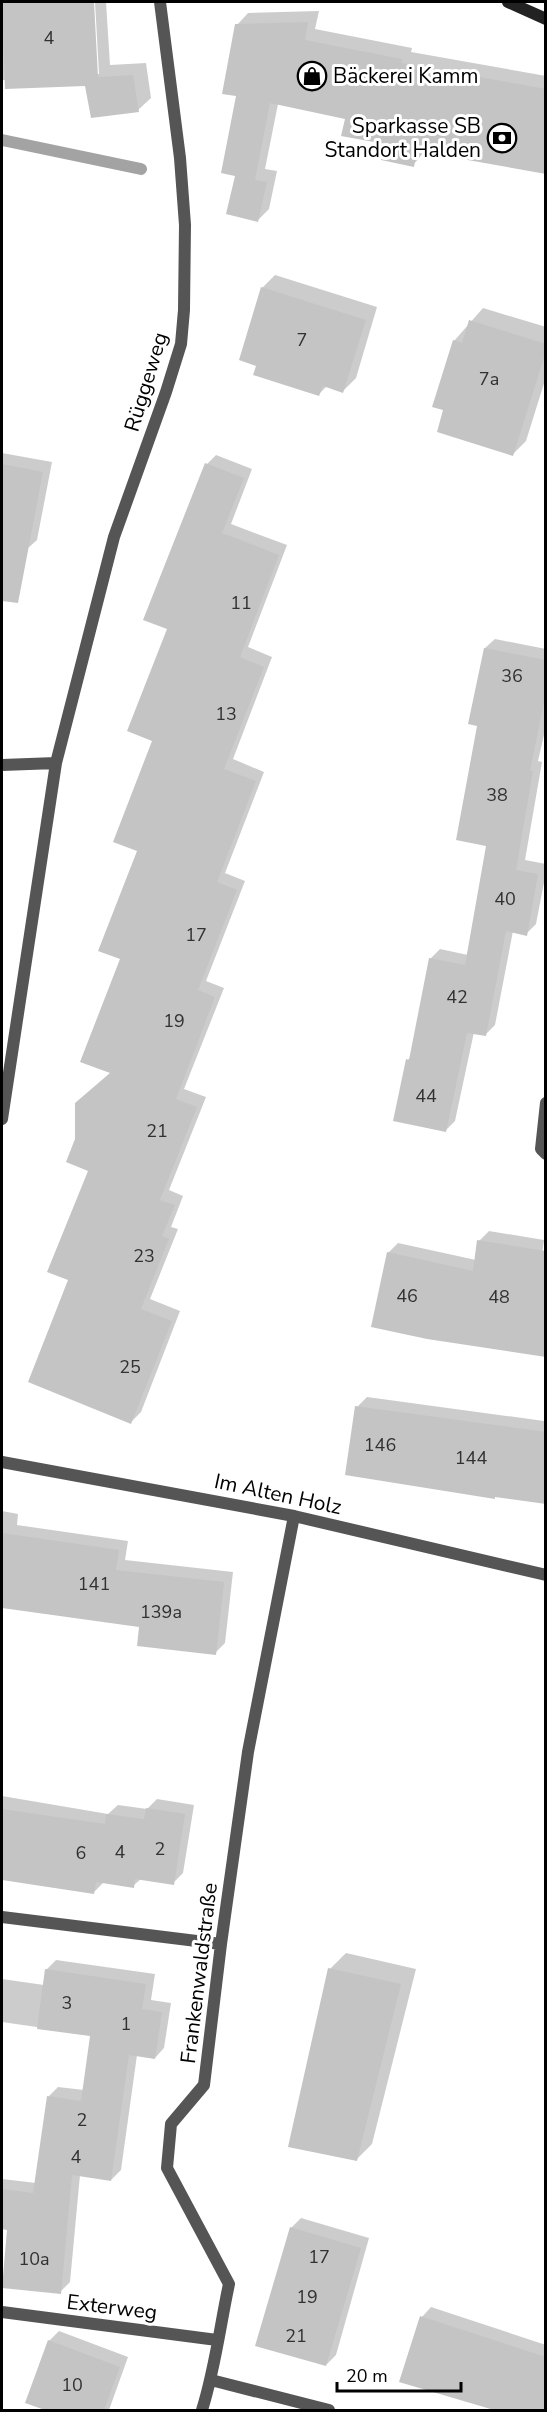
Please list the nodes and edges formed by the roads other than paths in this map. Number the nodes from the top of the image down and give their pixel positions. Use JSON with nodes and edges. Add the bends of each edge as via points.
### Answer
{"nodes":[{"id":1,"x":160,"y":2,"type":"edge"},
{"id":2,"x":508,"y":2,"type":"edge"},
{"id":3,"x":546,"y":19,"type":"edge"},
{"id":4,"x":56,"y":763,"type":"junction"},
{"id":5,"x":2,"y":765,"type":"edge"},
{"id":6,"x":546,"y":1103,"type":"edge"},
{"id":7,"x":2,"y":1119,"type":"edge"},
{"id":8,"x":546,"y":1154,"type":"edge"},
{"id":9,"x":2,"y":1462,"type":"edge"},
{"id":10,"x":294,"y":1516,"type":"junction"},
{"id":11,"x":546,"y":1575,"type":"edge"},
{"id":12,"x":2,"y":1917,"type":"edge"},
{"id":13,"x":221,"y":1944,"type":"junction"},
{"id":14,"x":2,"y":2312,"type":"edge"},
{"id":15,"x":217,"y":2340,"type":"junction"},
{"id":16,"x":212,"y":2379,"type":"junction"},
{"id":17,"x":202,"y":2410,"type":"edge"},
{"id":18,"x":330,"y":2410,"type":"edge"}],
"edges":[{"from":1,"to":4,"type":"street","name":"Rüggeweg","via":[[185,225],[181,344],[114,537]]},
{"from":2,"to":3,"type":"main road"},
{"from":4,"to":5,"type":"street"},
{"from":4,"to":7,"type":"street","name":"Rüggeweg"},
{"from":6,"to":8,"type":"street","via":[[541,1149]]},
{"from":9,"to":10,"type":"street","name":"Im Alten Holz"},
{"from":10,"to":11,"type":"street","name":"Im Alten Holz"},
{"from":10,"to":13,"type":"street","name":"Frankenwaldstraße","via":[[248,1752]]},
{"from":12,"to":13,"type":"street"},
{"from":13,"to":15,"type":"street","name":"Frankenwaldstraße","via":[[204,2085],[171,2124],[167,2168],[229,2284]]},
{"from":14,"to":15,"type":"street","name":"Exterweg"},
{"from":15,"to":16,"type":"street","name":"Frankenwaldstraße"},
{"from":16,"to":17,"type":"street","name":"Frankenwaldstraße"},
{"from":16,"to":18,"type":"street"}]}
